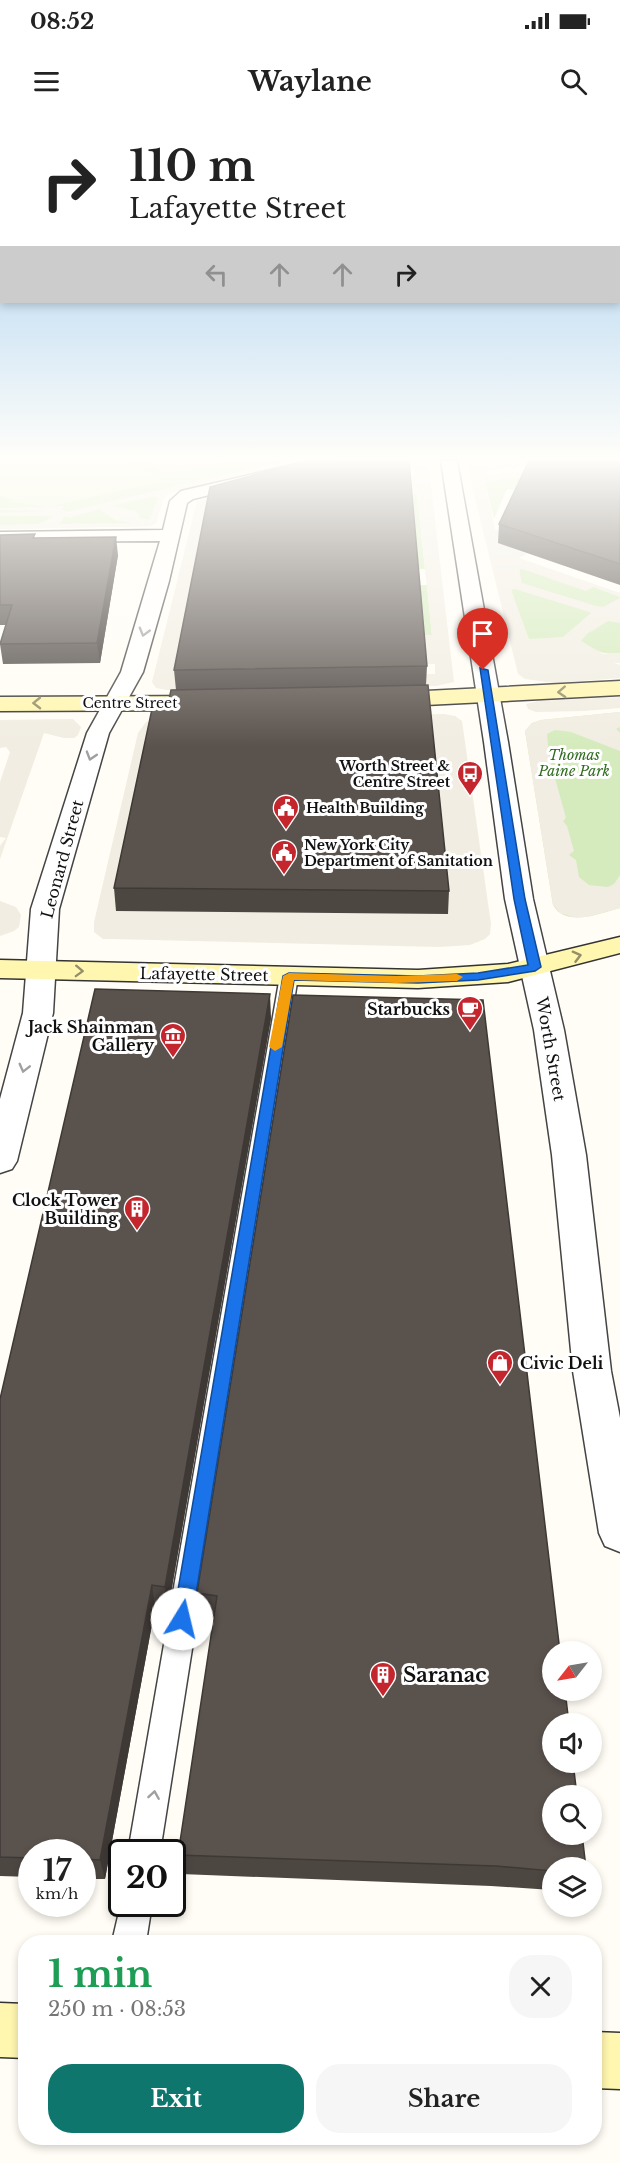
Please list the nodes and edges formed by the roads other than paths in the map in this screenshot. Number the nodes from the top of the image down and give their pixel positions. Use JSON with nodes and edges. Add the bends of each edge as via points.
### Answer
{"nodes":[{"id":1,"x":165,"y":556,"type":"edge"},
{"id":2,"x":464,"y":556,"type":"edge"},
{"id":3,"x":620,"y":688,"type":"edge"},
{"id":4,"x":487,"y":696,"type":"junction"},
{"id":5,"x":370,"y":700,"type":"edge"},
{"id":6,"x":115,"y":703,"type":"junction"},
{"id":7,"x":232,"y":703,"type":"edge"},
{"id":8,"x":0,"y":704,"type":"edge"},
{"id":9,"x":620,"y":945,"type":"edge"},
{"id":10,"x":535,"y":967,"type":"junction"},
{"id":11,"x":0,"y":969,"type":"edge"},
{"id":12,"x":41,"y":970,"type":"junction"},
{"id":13,"x":289,"y":976,"type":"junction"},
{"id":14,"x":0,"y":1161,"type":"edge"},
{"id":15,"x":620,"y":1533,"type":"edge"},
{"id":16,"x":146,"y":1839,"type":"edge"},
{"id":17,"x":134,"y":1917,"type":"edge"},
{"id":18,"x":130,"y":1935,"type":"edge"},
{"id":19,"x":0,"y":2030,"type":"edge"},
{"id":20,"x":18,"y":2031,"type":"edge"},
{"id":21,"x":602,"y":2060,"type":"edge"},
{"id":22,"x":620,"y":2061,"type":"edge"}],
"edges":[{"from":1,"to":6,"type":"street","name":"Leonard Street","one_way":true,"via":[[132,672]]},
{"from":2,"to":4,"type":"street","name":"Worth Street"},
{"from":3,"to":4,"type":"main road","one_way":true},
{"from":4,"to":5,"type":"main road"},
{"from":4,"to":10,"type":"street","name":"Worth Street","via":[[519,899]]},
{"from":6,"to":7,"type":"main road","name":"Centre Street"},
{"from":6,"to":8,"type":"main road","name":"Centre Street","one_way":true},
{"from":6,"to":12,"type":"street","name":"Leonard Street","one_way":true,"via":[[98,733],[45,909]]},
{"from":10,"to":9,"type":"main road","name":"Lafayette Street","one_way":true},
{"from":10,"to":13,"type":"main road","name":"Lafayette Street","via":[[426,979]]},
{"from":10,"to":15,"type":"street","name":"Worth Street","via":[[569,1155],[592,1371]]},
{"from":11,"to":12,"type":"main road","name":"Lafayette Street"},
{"from":12,"to":13,"type":"main road","name":"Lafayette Street","one_way":true},
{"from":12,"to":14,"type":"street","name":"Leonard Street","one_way":true,"via":[[38,1013]]},
{"from":16,"to":13,"type":"lane","one_way":true},
{"from":17,"to":18,"type":"lane"},
{"from":19,"to":20,"type":"main road"},
{"from":21,"to":22,"type":"main road"}]}
